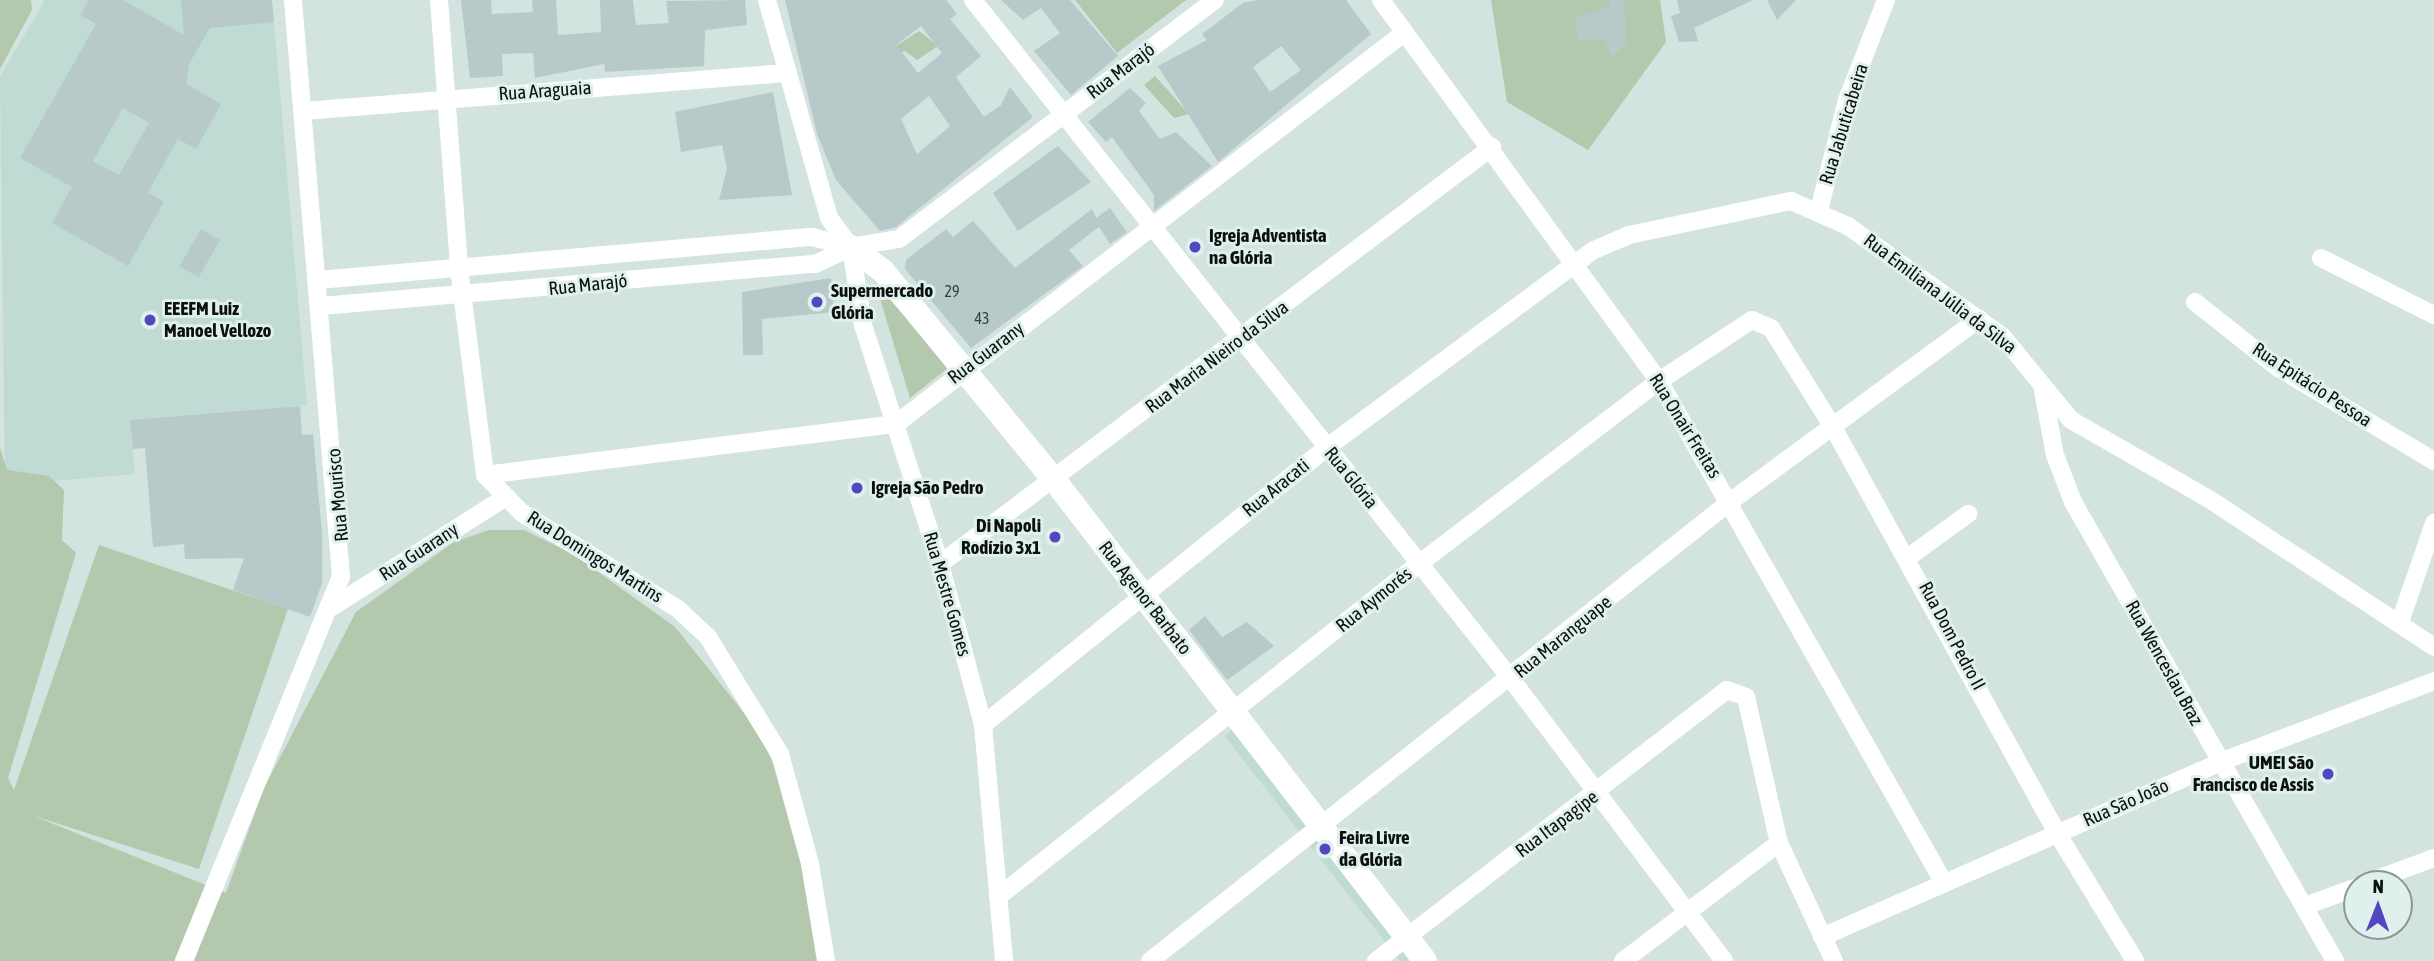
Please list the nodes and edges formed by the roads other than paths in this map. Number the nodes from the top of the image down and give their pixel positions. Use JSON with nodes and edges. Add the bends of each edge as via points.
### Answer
{"nodes":[{"id":1,"x":293,"y":0,"type":"edge"},
{"id":2,"x":439,"y":0,"type":"edge"},
{"id":3,"x":767,"y":0,"type":"edge"},
{"id":4,"x":973,"y":0,"type":"edge"},
{"id":5,"x":1215,"y":0,"type":"edge"},
{"id":6,"x":1381,"y":0,"type":"edge"},
{"id":7,"x":1886,"y":0,"type":"edge"},
{"id":8,"x":1405,"y":32,"type":"junction"},
{"id":9,"x":788,"y":73,"type":"junction"},
{"id":10,"x":447,"y":98,"type":"junction"},
{"id":11,"x":303,"y":111,"type":"junction"},
{"id":12,"x":1064,"y":114,"type":"junction"},
{"id":13,"x":1492,"y":147,"type":"junction"},
{"id":14,"x":1819,"y":209,"type":"junction"},
{"id":15,"x":1153,"y":228,"type":"junction"},
{"id":16,"x":851,"y":247,"type":"junction"},
{"id":17,"x":2320,"y":258,"type":"dead end"},
{"id":18,"x":1577,"y":262,"type":"junction"},
{"id":19,"x":459,"y":268,"type":"junction"},
{"id":20,"x":318,"y":279,"type":"junction"},
{"id":21,"x":463,"y":297,"type":"junction"},
{"id":22,"x":2195,"y":302,"type":"dead end"},
{"id":23,"x":321,"y":306,"type":"junction"},
{"id":24,"x":2434,"y":315,"type":"edge"},
{"id":25,"x":1979,"y":319,"type":"junction"},
{"id":26,"x":1759,"y":320,"type":"joint"},
{"id":27,"x":1240,"y":339,"type":"junction"},
{"id":28,"x":962,"y":369,"type":"junction"},
{"id":29,"x":1659,"y":381,"type":"junction"},
{"id":30,"x":2043,"y":391,"type":"junction"},
{"id":31,"x":895,"y":424,"type":"junction"},
{"id":32,"x":1834,"y":429,"type":"junction"},
{"id":33,"x":1326,"y":448,"type":"junction"},
{"id":34,"x":2434,"y":461,"type":"edge"},
{"id":35,"x":485,"y":475,"type":"junction"},
{"id":36,"x":1055,"y":481,"type":"junction"},
{"id":37,"x":506,"y":497,"type":"junction"},
{"id":38,"x":1731,"y":501,"type":"junction"},
{"id":39,"x":1968,"y":514,"type":"dead end"},
{"id":40,"x":2434,"y":523,"type":"edge"},
{"id":41,"x":1910,"y":556,"type":"junction"},
{"id":42,"x":1420,"y":563,"type":"junction"},
{"id":43,"x":940,"y":564,"type":"junction"},
{"id":44,"x":1143,"y":594,"type":"junction"},
{"id":45,"x":332,"y":607,"type":"junction"},
{"id":46,"x":2400,"y":622,"type":"junction"},
{"id":47,"x":2434,"y":647,"type":"edge"},
{"id":48,"x":1511,"y":678,"type":"junction"},
{"id":49,"x":2434,"y":681,"type":"edge"},
{"id":50,"x":1235,"y":713,"type":"junction"},
{"id":51,"x":983,"y":725,"type":"junction"},
{"id":52,"x":2220,"y":762,"type":"junction"},
{"id":53,"x":1595,"y":796,"type":"junction"},
{"id":54,"x":1320,"y":827,"type":"junction"},
{"id":55,"x":2057,"y":833,"type":"junction"},
{"id":56,"x":1779,"y":843,"type":"junction"},
{"id":57,"x":2434,"y":858,"type":"edge"},
{"id":58,"x":2402,"y":870,"type":"edge"},
{"id":59,"x":1943,"y":881,"type":"junction"},
{"id":60,"x":2343,"y":892,"type":"edge"},
{"id":61,"x":998,"y":897,"type":"junction"},
{"id":62,"x":2305,"y":906,"type":"junction"},
{"id":63,"x":1686,"y":914,"type":"junction"},
{"id":64,"x":1822,"y":937,"type":"junction"},
{"id":65,"x":1406,"y":938,"type":"junction"},
{"id":66,"x":184,"y":961,"type":"edge"},
{"id":67,"x":826,"y":961,"type":"edge"},
{"id":68,"x":1004,"y":961,"type":"edge"},
{"id":69,"x":1150,"y":961,"type":"edge"},
{"id":70,"x":1376,"y":961,"type":"edge"},
{"id":71,"x":1425,"y":961,"type":"edge"},
{"id":72,"x":1623,"y":961,"type":"edge"},
{"id":73,"x":1724,"y":961,"type":"edge"},
{"id":74,"x":1834,"y":961,"type":"edge"},
{"id":75,"x":2135,"y":961,"type":"edge"},
{"id":76,"x":2335,"y":961,"type":"edge"}],
"edges":[{"from":1,"to":11,"type":"street","name":"Rua Mourisco"},
{"from":2,"to":10,"type":"street"},
{"from":3,"to":9,"type":"street","name":"Rua Mestre Gomes"},
{"from":4,"to":12,"type":"street","name":"Rua Glória"},
{"from":5,"to":12,"type":"street","name":"Rua Marajó"},
{"from":6,"to":8,"type":"street","name":"Rua Onair Freitas"},
{"from":7,"to":14,"type":"street","name":"Rua Jabuticabeira","via":[[1847,100]]},
{"from":8,"to":13,"type":"street","name":"Rua Onair Freitas"},
{"from":8,"to":15,"type":"street","name":"Rua Guarany"},
{"from":9,"to":10,"type":"street","name":"Rua Araguaia"},
{"from":9,"to":16,"type":"street","name":"Rua Mestre Gomes","via":[[829,218]]},
{"from":10,"to":11,"type":"street","name":"Rua Araguaia"},
{"from":10,"to":19,"type":"street"},
{"from":11,"to":20,"type":"street","name":"Rua Mourisco"},
{"from":12,"to":15,"type":"street","name":"Rua Glória"},
{"from":12,"to":16,"type":"street","name":"Rua Marajó","via":[[899,239]]},
{"from":13,"to":18,"type":"street","name":"Rua Onair Freitas"},
{"from":13,"to":27,"type":"street","name":"Rua Maria Nieiro da Silva"},
{"from":14,"to":18,"type":"street","name":"Rua Emiliana Júlia da Silva","via":[[1791,201],[1629,235]]},
{"from":14,"to":25,"type":"street","name":"Rua Emiliana Júlia da Silva"},
{"from":15,"to":27,"type":"street","name":"Rua Glória"},
{"from":15,"to":28,"type":"street","name":"Rua Guarany"},
{"from":16,"to":19,"type":"street","name":"Rua Marajó","via":[[812,237]]},
{"from":16,"to":21,"type":"street","name":"Rua Marajó","via":[[815,264]]},
{"from":16,"to":28,"type":"street","name":"Rua Agenor Barbato","via":[[883,271]]},
{"from":16,"to":31,"type":"street","name":"Rua Mestre Gomes","via":[[863,325]]},
{"from":17,"to":24,"type":"street"},
{"from":18,"to":29,"type":"street","name":"Rua Onair Freitas"},
{"from":18,"to":33,"type":"street","name":"Rua Aracati"},
{"from":19,"to":20,"type":"street","name":"Rua Marajó"},
{"from":19,"to":21,"type":"street"},
{"from":20,"to":23,"type":"street","name":"Rua Mourisco"},
{"from":21,"to":23,"type":"street","name":"Rua Marajó"},
{"from":21,"to":35,"type":"street"},
{"from":22,"to":34,"type":"street","name":"Rua Epitácio Pessoa","via":[[2277,368]]},
{"from":23,"to":45,"type":"street","name":"Rua Mourisco","via":[[343,549]]},
{"from":25,"to":30,"type":"street","name":"Rua Emiliana Júlia da Silva","via":[[2014,346]]},
{"from":25,"to":32,"type":"street","name":"Rua Maranguape"},
{"from":26,"to":29,"type":"street","name":"Rua Aymorés","via":[[1745,322]]},
{"from":26,"to":32,"type":"street","name":"Rua Dom Pedro II","via":[[1771,328]]},
{"from":27,"to":33,"type":"street","name":"Rua Glória"},
{"from":27,"to":36,"type":"street","name":"Rua Maria Nieiro da Silva"},
{"from":28,"to":31,"type":"street","name":"Rua Guarany"},
{"from":28,"to":36,"type":"street","name":"Rua Agenor Barbato"},
{"from":29,"to":38,"type":"street","name":"Rua Onair Freitas"},
{"from":29,"to":42,"type":"street","name":"Rua Aymorés"},
{"from":30,"to":46,"type":"street","name":"Rua Emiliana Júlia da Silva","via":[[2071,420]]},
{"from":30,"to":52,"type":"street","name":"Rua Wenceslau Braz","via":[[2055,455],[2073,502]]},
{"from":31,"to":35,"type":"street"},
{"from":31,"to":43,"type":"street","name":"Rua Mestre Gomes"},
{"from":32,"to":38,"type":"street","name":"Rua Maranguape"},
{"from":32,"to":41,"type":"street","name":"Rua Dom Pedro II"},
{"from":33,"to":42,"type":"street","name":"Rua Glória"},
{"from":33,"to":44,"type":"street","name":"Rua Aracati"},
{"from":35,"to":37,"type":"street","name":"Rua Domingos Martins"},
{"from":36,"to":43,"type":"street","name":"Rua Maria Nieiro da Silva"},
{"from":36,"to":44,"type":"street","name":"Rua Agenor Barbato"},
{"from":37,"to":45,"type":"street","name":"Rua Guarany"},
{"from":37,"to":67,"type":"street","name":"Rua Domingos Martins","via":[[522,513],[678,609],[708,637],[780,754],[810,864]]},
{"from":38,"to":48,"type":"street","name":"Rua Maranguape"},
{"from":38,"to":59,"type":"street","name":"Rua Onair Freitas"},
{"from":39,"to":41,"type":"street"},
{"from":40,"to":46,"type":"street"},
{"from":41,"to":55,"type":"street","name":"Rua Dom Pedro II"},
{"from":42,"to":48,"type":"street","name":"Rua Glória"},
{"from":42,"to":50,"type":"street","name":"Rua Aymorés"},
{"from":43,"to":51,"type":"street","name":"Rua Mestre Gomes"},
{"from":44,"to":50,"type":"street","name":"Rua Agenor Barbato"},
{"from":44,"to":51,"type":"street","name":"Rua Aracati"},
{"from":45,"to":66,"type":"street","name":"Rua Mourisco"},
{"from":46,"to":47,"type":"street","name":"Rua Emiliana Júlia da Silva"},
{"from":48,"to":53,"type":"street","name":"Rua Glória"},
{"from":48,"to":54,"type":"street","name":"Rua Maranguape"},
{"from":49,"to":52,"type":"street","name":"Rua São João"},
{"from":50,"to":54,"type":"street","name":"Rua Agenor Barbato"},
{"from":50,"to":61,"type":"street","name":"Rua Aymorés"},
{"from":51,"to":61,"type":"street","name":"Rua Mestre Gomes"},
{"from":52,"to":55,"type":"street","name":"Rua São João"},
{"from":52,"to":62,"type":"street","name":"Rua Wenceslau Braz"},
{"from":53,"to":56,"type":"street","name":"Rua Itapagipe","via":[[1719,693],[1737,691],[1746,697]]},
{"from":53,"to":63,"type":"street","name":"Rua Glória"},
{"from":53,"to":65,"type":"street","name":"Rua Itapagipe"},
{"from":54,"to":65,"type":"street","name":"Rua Agenor Barbato"},
{"from":54,"to":69,"type":"street","name":"Rua Maranguape"},
{"from":55,"to":59,"type":"street","name":"Rua São João"},
{"from":55,"to":75,"type":"street","name":"Rua Dom Pedro II"},
{"from":56,"to":63,"type":"street"},
{"from":56,"to":64,"type":"street"},
{"from":57,"to":58,"type":"street"},
{"from":59,"to":64,"type":"street","name":"Rua São João"},
{"from":60,"to":62,"type":"street"},
{"from":61,"to":68,"type":"street","name":"Rua Mestre Gomes"},
{"from":62,"to":76,"type":"street","name":"Rua Wenceslau Braz"},
{"from":63,"to":72,"type":"street"},
{"from":63,"to":73,"type":"street","name":"Rua Glória"},
{"from":64,"to":74,"type":"street"},
{"from":65,"to":70,"type":"street","name":"Rua Itapagipe"},
{"from":65,"to":71,"type":"street","name":"Rua Agenor Barbato"}]}
